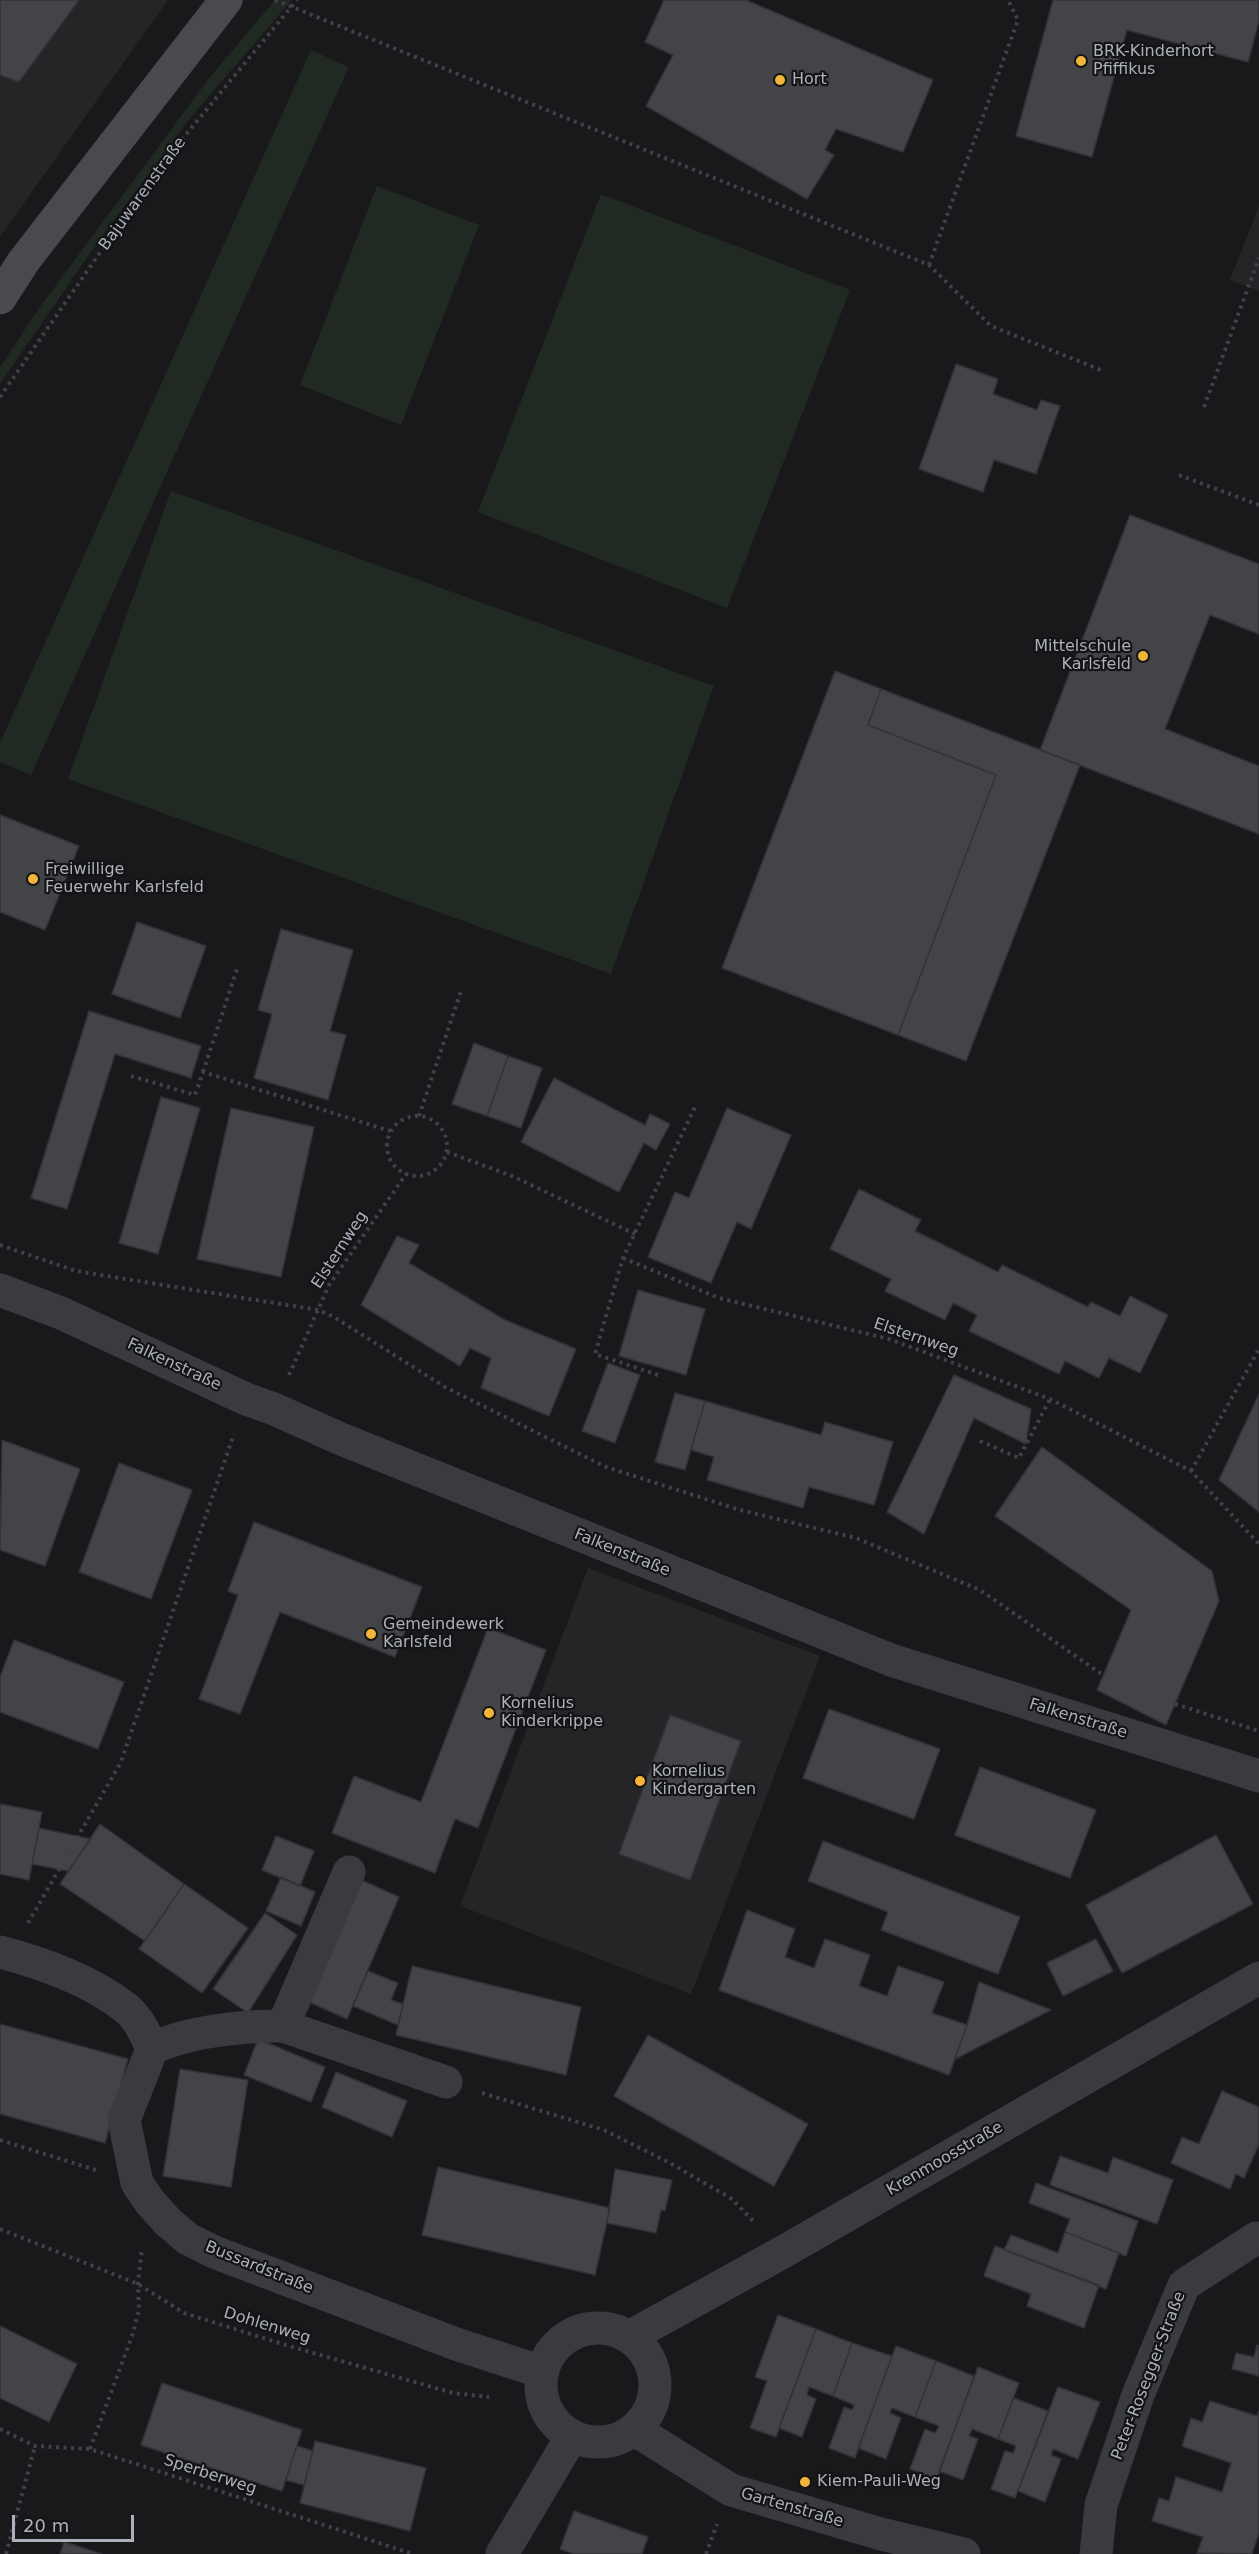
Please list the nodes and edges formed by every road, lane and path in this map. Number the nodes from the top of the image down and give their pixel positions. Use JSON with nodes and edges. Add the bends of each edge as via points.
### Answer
{"nodes":[{"id":1,"x":226,"y":0,"type":"edge"},
{"id":2,"x":275,"y":0,"type":"edge"},
{"id":3,"x":297,"y":0,"type":"edge"},
{"id":4,"x":1008,"y":0,"type":"edge"},
{"id":5,"x":291,"y":7,"type":"junction"},
{"id":6,"x":1259,"y":258,"type":"edge"},
{"id":7,"x":929,"y":265,"type":"junction"},
{"id":8,"x":0,"y":298,"type":"edge"},
{"id":9,"x":1101,"y":370,"type":"dead end"},
{"id":10,"x":0,"y":397,"type":"edge"},
{"id":11,"x":1204,"y":407,"type":"dead end"},
{"id":12,"x":1179,"y":475,"type":"dead end"},
{"id":13,"x":1259,"y":506,"type":"edge"},
{"id":14,"x":237,"y":969,"type":"dead end"},
{"id":15,"x":461,"y":991,"type":"dead end"},
{"id":16,"x":203,"y":1072,"type":"junction"},
{"id":17,"x":131,"y":1076,"type":"dead end"},
{"id":18,"x":694,"y":1107,"type":"dead end"},
{"id":19,"x":419,"y":1116,"type":"junction"},
{"id":20,"x":390,"y":1131,"type":"junction"},
{"id":21,"x":447,"y":1152,"type":"junction"},
{"id":22,"x":406,"y":1174,"type":"junction"},
{"id":23,"x":635,"y":1234,"type":"junction"},
{"id":24,"x":0,"y":1245,"type":"edge"},
{"id":25,"x":623,"y":1258,"type":"junction"},
{"id":26,"x":0,"y":1290,"type":"edge"},
{"id":27,"x":318,"y":1310,"type":"junction"},
{"id":28,"x":1259,"y":1349,"type":"edge"},
{"id":29,"x":658,"y":1375,"type":"dead end"},
{"id":30,"x":1050,"y":1399,"type":"junction"},
{"id":31,"x":260,"y":1404,"type":"junction"},
{"id":32,"x":980,"y":1441,"type":"dead end"},
{"id":33,"x":1191,"y":1471,"type":"junction"},
{"id":34,"x":1259,"y":1544,"type":"edge"},
{"id":35,"x":1103,"y":1675,"type":"dead end"},
{"id":36,"x":1175,"y":1704,"type":"dead end"},
{"id":37,"x":1259,"y":1731,"type":"edge"},
{"id":38,"x":1259,"y":1776,"type":"edge"},
{"id":39,"x":350,"y":1872,"type":"dead end"},
{"id":40,"x":5,"y":1953,"type":"edge"},
{"id":41,"x":1259,"y":1978,"type":"edge"},
{"id":42,"x":283,"y":2026,"type":"junction"},
{"id":43,"x":152,"y":2049,"type":"junction"},
{"id":44,"x":446,"y":2082,"type":"joint"},
{"id":45,"x":0,"y":2140,"type":"edge"},
{"id":46,"x":144,"y":2193,"type":"junction"},
{"id":47,"x":0,"y":2229,"type":"edge"},
{"id":48,"x":1259,"y":2239,"type":"edge"},
{"id":49,"x":783,"y":2252,"type":"junction"},
{"id":50,"x":138,"y":2284,"type":"junction"},
{"id":51,"x":629,"y":2337,"type":"junction"},
{"id":52,"x":541,"y":2384,"type":"junction"},
{"id":53,"x":0,"y":2429,"type":"edge"},
{"id":54,"x":635,"y":2430,"type":"junction"},
{"id":55,"x":572,"y":2436,"type":"junction"},
{"id":56,"x":35,"y":2446,"type":"junction"},
{"id":57,"x":90,"y":2449,"type":"junction"},
{"id":58,"x":6,"y":2554,"type":"edge"},
{"id":59,"x":413,"y":2554,"type":"edge"},
{"id":60,"x":502,"y":2554,"type":"edge"},
{"id":61,"x":964,"y":2554,"type":"edge"},
{"id":62,"x":1096,"y":2554,"type":"edge"}],
"edges":[{"from":1,"to":8,"type":"main road","via":[[23,262]]},
{"from":2,"to":5,"type":"path"},
{"from":3,"to":5,"type":"path","name":"Bajuwarenstraße"},
{"from":4,"to":7,"type":"path","via":[[1018,20]]},
{"from":5,"to":7,"type":"path"},
{"from":5,"to":10,"type":"path","name":"Bajuwarenstraße","via":[[160,166]]},
{"from":6,"to":11,"type":"path"},
{"from":7,"to":9,"type":"path","via":[[991,326]]},
{"from":12,"to":13,"type":"path"},
{"from":14,"to":16,"type":"path"},
{"from":15,"to":19,"type":"path"},
{"from":16,"to":17,"type":"path","via":[[195,1095]]},
{"from":16,"to":20,"type":"path"},
{"from":18,"to":23,"type":"path"},
{"from":19,"to":20,"type":"path","via":[[405,1118]]},
{"from":19,"to":21,"type":"path","via":[[434,1120],[441,1127]]},
{"from":20,"to":22,"type":"path","via":[[389,1160]]},
{"from":21,"to":22,"type":"path","via":[[434,1171]]},
{"from":21,"to":23,"type":"path","via":[[512,1176]]},
{"from":22,"to":27,"type":"path","name":"Elsternweg","via":[[329,1285]]},
{"from":23,"to":25,"type":"path"},
{"from":24,"to":27,"type":"path","via":[[76,1271]]},
{"from":25,"to":29,"type":"path","via":[[595,1354]]},
{"from":25,"to":30,"type":"path","name":"Elsternweg","via":[[719,1298],[889,1339]]},
{"from":26,"to":31,"type":"street","name":"Falkenstraße","via":[[61,1313]]},
{"from":27,"to":31,"type":"path","name":"Elsternweg"},
{"from":27,"to":35,"type":"path","via":[[445,1387],[606,1467],[740,1510],[856,1538],[980,1590]]},
{"from":28,"to":33,"type":"path"},
{"from":30,"to":32,"type":"path","via":[[1018,1458]]},
{"from":30,"to":33,"type":"path","name":"Elsternweg"},
{"from":31,"to":38,"type":"street","name":"Falkenstraße","via":[[891,1660]]},
{"from":31,"to":40,"type":"path","name":"Elsternweg","via":[[121,1762]]},
{"from":33,"to":34,"type":"path","name":"Elsternweg"},
{"from":36,"to":37,"type":"path"},
{"from":39,"to":42,"type":"street"},
{"from":40,"to":43,"type":"street","via":[[63,1973],[129,2010]]},
{"from":41,"to":49,"type":"street","name":"Krenmoosstraße"},
{"from":42,"to":43,"type":"street","via":[[259,2025],[192,2036]]},
{"from":42,"to":44,"type":"street"},
{"from":43,"to":46,"type":"street","via":[[124,2120]]},
{"from":44,"to":49,"type":"path","via":[[604,2130],[670,2163],[732,2199]]},
{"from":45,"to":46,"type":"path"},
{"from":46,"to":50,"type":"path"},
{"from":46,"to":52,"type":"street","name":"Bussardstraße","via":[[188,2239],[214,2252],[456,2344]]},
{"from":47,"to":50,"type":"path","name":"Dohlenweg"},
{"from":48,"to":62,"type":"street","name":"Peter-Rosegger-Straße","via":[[1184,2285],[1138,2395],[1101,2505]]},
{"from":49,"to":51,"type":"street","name":"Krenmoosstraße"},
{"from":50,"to":52,"type":"path","name":"Dohlenweg","via":[[184,2313],[446,2391],[491,2397]]},
{"from":50,"to":57,"type":"path","via":[[140,2310]]},
{"from":51,"to":52,"type":"street","via":[[594,2328],[576,2332],[548,2355]]},
{"from":51,"to":54,"type":"street","via":[[651,2364],[655,2382],[654,2399]]},
{"from":52,"to":55,"type":"street","via":[[551,2420]]},
{"from":53,"to":56,"type":"path","name":"Sperberweg"},
{"from":54,"to":55,"type":"street","via":[[604,2443]]},
{"from":54,"to":61,"type":"street","name":"Gartenstraße","via":[[730,2490]]},
{"from":55,"to":60,"type":"street"},
{"from":56,"to":57,"type":"path","name":"Sperberweg"},
{"from":56,"to":58,"type":"path"},
{"from":57,"to":59,"type":"path","name":"Sperberweg"}]}
